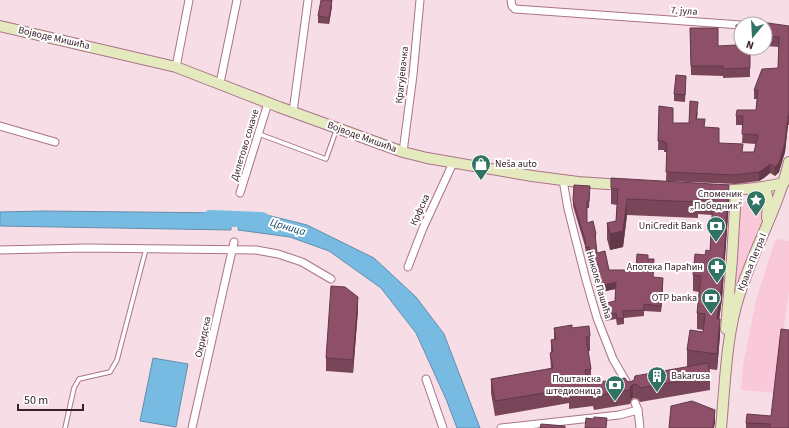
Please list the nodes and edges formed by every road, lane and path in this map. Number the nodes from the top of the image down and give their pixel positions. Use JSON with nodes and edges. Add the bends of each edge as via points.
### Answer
{"nodes":[{"id":1,"x":189,"y":0,"type":"edge"},
{"id":2,"x":237,"y":0,"type":"edge"},
{"id":3,"x":308,"y":0,"type":"edge"},
{"id":4,"x":420,"y":0,"type":"edge"},
{"id":5,"x":511,"y":0,"type":"edge"},
{"id":6,"x":733,"y":24,"type":"edge"},
{"id":7,"x":0,"y":27,"type":"edge"},
{"id":8,"x":176,"y":67,"type":"junction"},
{"id":9,"x":220,"y":83,"type":"junction"},
{"id":10,"x":268,"y":103,"type":"junction"},
{"id":11,"x":293,"y":112,"type":"junction"},
{"id":12,"x":0,"y":126,"type":"edge"},
{"id":13,"x":337,"y":128,"type":"junction"},
{"id":14,"x":259,"y":134,"type":"junction"},
{"id":15,"x":55,"y":142,"type":"dead end"},
{"id":16,"x":403,"y":152,"type":"junction"},
{"id":17,"x":789,"y":162,"type":"edge"},
{"id":18,"x":453,"y":163,"type":"junction"},
{"id":19,"x":563,"y":180,"type":"junction"},
{"id":20,"x":786,"y":183,"type":"edge"},
{"id":21,"x":631,"y":186,"type":"edge"},
{"id":22,"x":765,"y":187,"type":"junction"},
{"id":23,"x":702,"y":190,"type":"edge"},
{"id":24,"x":736,"y":191,"type":"junction"},
{"id":25,"x":240,"y":193,"type":"dead end"},
{"id":26,"x":767,"y":224,"type":"junction"},
{"id":27,"x":234,"y":242,"type":"dead end"},
{"id":28,"x":146,"y":249,"type":"junction"},
{"id":29,"x":0,"y":250,"type":"edge"},
{"id":30,"x":232,"y":250,"type":"junction"},
{"id":31,"x":408,"y":267,"type":"dead end"},
{"id":32,"x":331,"y":279,"type":"dead end"},
{"id":33,"x":729,"y":343,"type":"junction"},
{"id":34,"x":426,"y":379,"type":"dead end"},
{"id":35,"x":630,"y":391,"type":"edge"},
{"id":36,"x":65,"y":428,"type":"edge"},
{"id":37,"x":192,"y":428,"type":"edge"},
{"id":38,"x":443,"y":428,"type":"edge"},
{"id":39,"x":501,"y":428,"type":"edge"},
{"id":40,"x":640,"y":428,"type":"edge"},
{"id":41,"x":721,"y":428,"type":"edge"}],
"edges":[{"from":1,"to":8,"type":"street"},
{"from":2,"to":9,"type":"street"},
{"from":3,"to":11,"type":"street"},
{"from":4,"to":16,"type":"street","name":"Крагујевачка"},
{"from":5,"to":6,"type":"street","name":"7. јула","via":[[515,9]]},
{"from":7,"to":8,"type":"main road","name":"Војводе Мишића"},
{"from":8,"to":9,"type":"main road","name":"Војводе Мишића"},
{"from":9,"to":10,"type":"main road","name":"Војводе Мишића"},
{"from":10,"to":11,"type":"main road","name":"Војводе Мишића"},
{"from":10,"to":14,"type":"street","name":"Дилетово сокаче"},
{"from":11,"to":13,"type":"main road","name":"Војводе Мишића"},
{"from":12,"to":15,"type":"street"},
{"from":13,"to":14,"type":"lane","via":[[326,159]]},
{"from":13,"to":16,"type":"main road","name":"Војводе Мишића"},
{"from":14,"to":25,"type":"street","name":"Дилетово сокаче"},
{"from":16,"to":18,"type":"main road","name":"Војводе Мишића"},
{"from":17,"to":20,"type":"main road","name":"Краља Петра I"},
{"from":18,"to":19,"type":"main road","name":"Војводе Мишића"},
{"from":18,"to":31,"type":"street","name":"Крфска"},
{"from":19,"to":21,"type":"main road","name":"Војводе Мишића"},
{"from":19,"to":35,"type":"street","name":"Николе Пашића","via":[[568,209],[598,318],[613,359]]},
{"from":20,"to":22,"type":"main road"},
{"from":20,"to":26,"type":"main road","name":"Краља Петра I"},
{"from":22,"to":24,"type":"main road"},
{"from":22,"to":26,"type":"main road","via":[[768,200]]},
{"from":23,"to":24,"type":"main road"},
{"from":24,"to":33,"type":"main road","name":"Краља Петра I","via":[[726,322]]},
{"from":26,"to":33,"type":"main road","name":"Краља Петра I","via":[[735,307]]},
{"from":27,"to":30,"type":"street","name":"Охридска"},
{"from":28,"to":29,"type":"street"},
{"from":28,"to":30,"type":"street"},
{"from":28,"to":36,"type":"lane","via":[[117,360],[110,372],[78,379]]},
{"from":30,"to":32,"type":"street","via":[[256,250],[278,254],[302,262]]},
{"from":30,"to":37,"type":"street","name":"Охридска"},
{"from":33,"to":41,"type":"main road","name":"Краља Петра I"},
{"from":34,"to":38,"type":"street"},
{"from":39,"to":40,"type":"street","via":[[619,415],[636,406]]}]}
